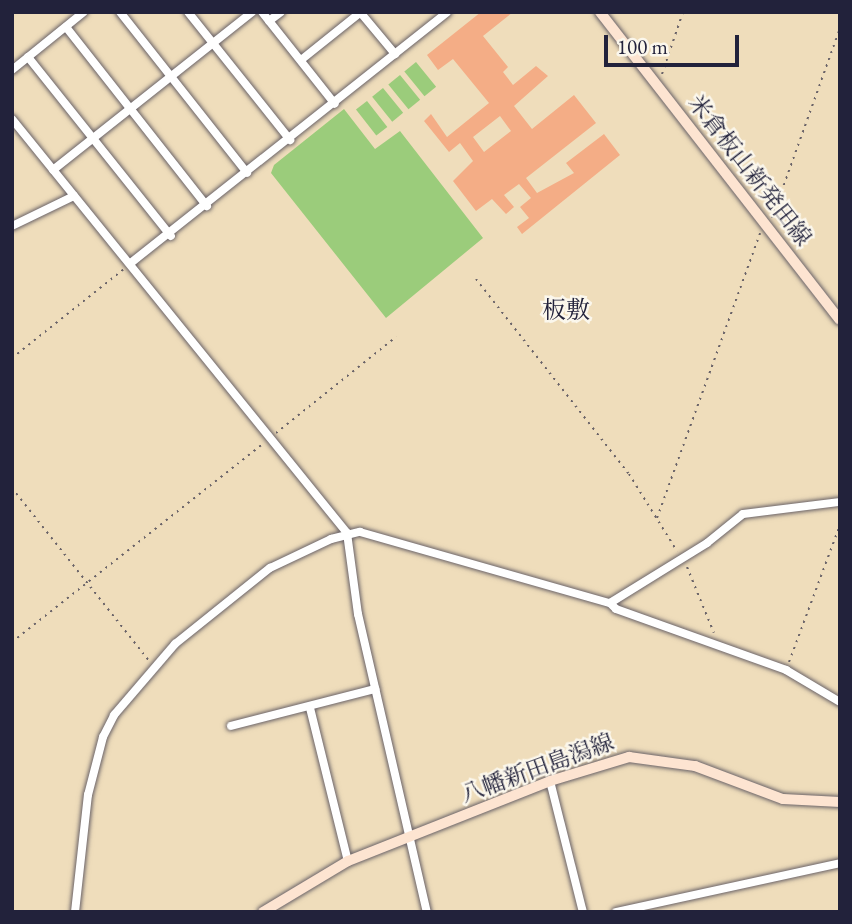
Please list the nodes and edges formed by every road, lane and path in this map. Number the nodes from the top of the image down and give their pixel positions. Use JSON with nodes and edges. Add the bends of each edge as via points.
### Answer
{"nodes":[{"id":1,"x":84,"y":12,"type":"edge"},
{"id":2,"x":120,"y":12,"type":"edge"},
{"id":3,"x":188,"y":12,"type":"edge"},
{"id":4,"x":252,"y":12,"type":"edge"},
{"id":5,"x":262,"y":12,"type":"edge"},
{"id":6,"x":281,"y":12,"type":"edge"},
{"id":7,"x":360,"y":12,"type":"edge"},
{"id":8,"x":447,"y":12,"type":"edge"},
{"id":9,"x":600,"y":12,"type":"edge"},
{"id":10,"x":683,"y":12,"type":"edge"},
{"id":11,"x":270,"y":21,"type":"junction"},
{"id":12,"x":66,"y":27,"type":"junction"},
{"id":13,"x":840,"y":27,"type":"edge"},
{"id":14,"x":212,"y":44,"type":"junction"},
{"id":15,"x":395,"y":54,"type":"junction"},
{"id":16,"x":28,"y":57,"type":"junction"},
{"id":17,"x":301,"y":60,"type":"junction"},
{"id":18,"x":12,"y":70,"type":"edge"},
{"id":19,"x":170,"y":78,"type":"junction"},
{"id":20,"x":658,"y":86,"type":"junction"},
{"id":21,"x":335,"y":104,"type":"junction"},
{"id":22,"x":130,"y":109,"type":"junction"},
{"id":23,"x":12,"y":119,"type":"edge"},
{"id":24,"x":93,"y":139,"type":"junction"},
{"id":25,"x":290,"y":140,"type":"junction"},
{"id":26,"x":53,"y":170,"type":"junction"},
{"id":27,"x":247,"y":173,"type":"junction"},
{"id":28,"x":74,"y":196,"type":"junction"},
{"id":29,"x":207,"y":206,"type":"junction"},
{"id":30,"x":766,"y":223,"type":"junction"},
{"id":31,"x":12,"y":226,"type":"edge"},
{"id":32,"x":171,"y":236,"type":"junction"},
{"id":33,"x":132,"y":262,"type":"junction"},
{"id":34,"x":476,"y":279,"type":"dead end"},
{"id":35,"x":840,"y":320,"type":"edge"},
{"id":36,"x":396,"y":337,"type":"dead end"},
{"id":37,"x":12,"y":358,"type":"edge"},
{"id":38,"x":271,"y":437,"type":"junction"},
{"id":39,"x":12,"y":488,"type":"edge"},
{"id":40,"x":840,"y":502,"type":"edge"},
{"id":41,"x":657,"y":519,"type":"junction"},
{"id":42,"x":840,"y":525,"type":"edge"},
{"id":43,"x":347,"y":533,"type":"junction"},
{"id":44,"x":684,"y":558,"type":"junction"},
{"id":45,"x":87,"y":582,"type":"junction"},
{"id":46,"x":610,"y":603,"type":"junction"},
{"id":47,"x":12,"y":642,"type":"edge"},
{"id":48,"x":719,"y":646,"type":"junction"},
{"id":49,"x":153,"y":665,"type":"junction"},
{"id":50,"x":786,"y":670,"type":"junction"},
{"id":51,"x":375,"y":688,"type":"junction"},
{"id":52,"x":840,"y":702,"type":"edge"},
{"id":53,"x":310,"y":708,"type":"junction"},
{"id":54,"x":231,"y":726,"type":"dead end"},
{"id":55,"x":550,"y":781,"type":"junction"},
{"id":56,"x":840,"y":802,"type":"edge"},
{"id":57,"x":410,"y":837,"type":"junction"},
{"id":58,"x":348,"y":861,"type":"junction"},
{"id":59,"x":840,"y":863,"type":"edge"},
{"id":60,"x":75,"y":912,"type":"edge"},
{"id":61,"x":263,"y":912,"type":"edge"},
{"id":62,"x":427,"y":912,"type":"edge"},
{"id":63,"x":583,"y":912,"type":"edge"},
{"id":64,"x":616,"y":912,"type":"edge"}],
"edges":[{"from":1,"to":12,"type":"street"},
{"from":2,"to":19,"type":"street"},
{"from":3,"to":14,"type":"street"},
{"from":4,"to":14,"type":"street"},
{"from":5,"to":11,"type":"street"},
{"from":6,"to":11,"type":"street"},
{"from":7,"to":15,"type":"street"},
{"from":7,"to":17,"type":"street"},
{"from":8,"to":15,"type":"street"},
{"from":9,"to":20,"type":"main road","name":"米倉板山新発田線"},
{"from":10,"to":20,"type":"path"},
{"from":11,"to":17,"type":"street"},
{"from":12,"to":16,"type":"street"},
{"from":12,"to":22,"type":"street"},
{"from":13,"to":30,"type":"path","via":[[772,218]]},
{"from":14,"to":19,"type":"street"},
{"from":14,"to":25,"type":"street"},
{"from":15,"to":21,"type":"street"},
{"from":16,"to":18,"type":"street"},
{"from":16,"to":24,"type":"street"},
{"from":17,"to":21,"type":"street"},
{"from":19,"to":22,"type":"street"},
{"from":19,"to":27,"type":"street"},
{"from":20,"to":30,"type":"main road","name":"米倉板山新発田線"},
{"from":21,"to":25,"type":"street"},
{"from":22,"to":24,"type":"street"},
{"from":22,"to":29,"type":"street"},
{"from":23,"to":26,"type":"street"},
{"from":24,"to":26,"type":"street"},
{"from":24,"to":32,"type":"street"},
{"from":25,"to":27,"type":"street"},
{"from":26,"to":28,"type":"street"},
{"from":27,"to":29,"type":"street"},
{"from":28,"to":31,"type":"street"},
{"from":28,"to":33,"type":"street"},
{"from":29,"to":32,"type":"street"},
{"from":30,"to":35,"type":"main road","name":"米倉板山新発田線"},
{"from":30,"to":41,"type":"path"},
{"from":32,"to":33,"type":"street"},
{"from":33,"to":37,"type":"path"},
{"from":33,"to":38,"type":"street"},
{"from":34,"to":41,"type":"path","via":[[616,457]]},
{"from":36,"to":38,"type":"path"},
{"from":38,"to":43,"type":"street"},
{"from":38,"to":45,"type":"path"},
{"from":39,"to":45,"type":"path"},
{"from":40,"to":44,"type":"street","via":[[743,514]]},
{"from":41,"to":44,"type":"path"},
{"from":42,"to":50,"type":"path"},
{"from":43,"to":46,"type":"street","via":[[360,532]]},
{"from":43,"to":49,"type":"street","via":[[270,568]]},
{"from":43,"to":51,"type":"street"},
{"from":44,"to":46,"type":"street"},
{"from":44,"to":48,"type":"path"},
{"from":45,"to":47,"type":"path"},
{"from":45,"to":49,"type":"path"},
{"from":46,"to":48,"type":"street","via":[[616,610]]},
{"from":48,"to":50,"type":"street"},
{"from":49,"to":60,"type":"street","via":[[103,737],[89,795]]},
{"from":50,"to":52,"type":"street"},
{"from":51,"to":53,"type":"street"},
{"from":51,"to":57,"type":"street"},
{"from":53,"to":54,"type":"street"},
{"from":53,"to":58,"type":"street"},
{"from":55,"to":56,"type":"main road","name":"八幡新田島潟線","via":[[599,764],[650,757],[695,766],[783,799]]},
{"from":55,"to":57,"type":"main road","name":"八幡新田島潟線"},
{"from":55,"to":63,"type":"street"},
{"from":57,"to":58,"type":"main road","name":"八幡新田島潟線"},
{"from":57,"to":62,"type":"street"},
{"from":58,"to":61,"type":"main road","name":"八幡新田島潟線"},
{"from":59,"to":64,"type":"street"}]}
